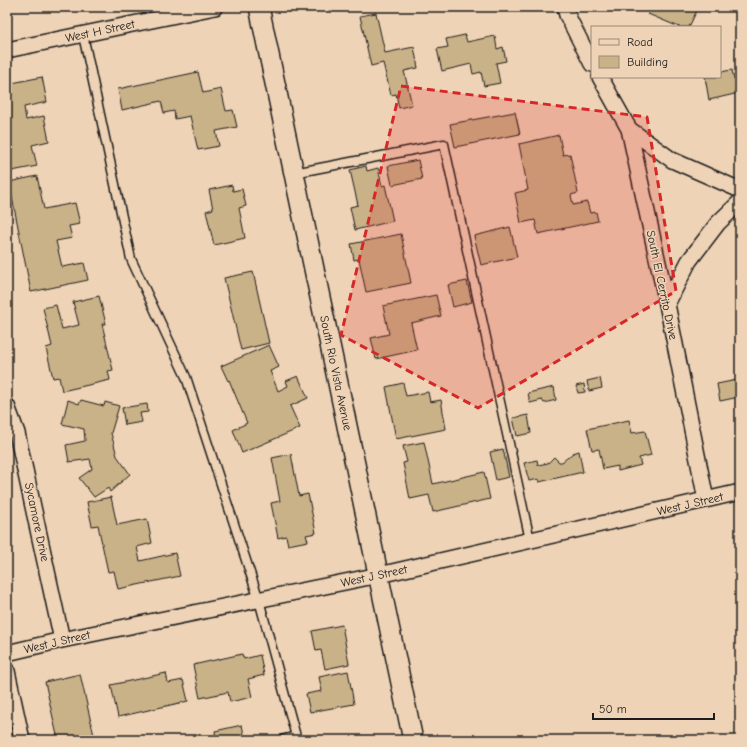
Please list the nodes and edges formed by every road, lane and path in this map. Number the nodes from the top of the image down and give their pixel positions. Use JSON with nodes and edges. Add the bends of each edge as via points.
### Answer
{"nodes":[{"id":1,"x":216,"y":7,"type":"edge"},
{"id":2,"x":259,"y":7,"type":"edge"},
{"id":3,"x":553,"y":7,"type":"edge"},
{"id":4,"x":566,"y":11,"type":"edge"},
{"id":5,"x":83,"y":35,"type":"junction"},
{"id":6,"x":7,"y":50,"type":"edge"},
{"id":7,"x":591,"y":62,"type":"edge"},
{"id":8,"x":601,"y":78,"type":"edge"},
{"id":9,"x":629,"y":129,"type":"junction"},
{"id":10,"x":294,"y":173,"type":"junction"},
{"id":11,"x":740,"y":190,"type":"edge"},
{"id":12,"x":740,"y":202,"type":"edge"},
{"id":13,"x":667,"y":304,"type":"junction"},
{"id":14,"x":7,"y":406,"type":"edge"},
{"id":15,"x":740,"y":492,"type":"edge"},
{"id":16,"x":706,"y":500,"type":"junction"},
{"id":17,"x":530,"y":540,"type":"junction"},
{"id":18,"x":379,"y":575,"type":"junction"},
{"id":19,"x":258,"y":600,"type":"junction"},
{"id":20,"x":62,"y":640,"type":"junction"},
{"id":21,"x":7,"y":653,"type":"edge"},
{"id":22,"x":7,"y":671,"type":"edge"},
{"id":23,"x":297,"y":738,"type":"edge"},
{"id":24,"x":22,"y":740,"type":"edge"},
{"id":25,"x":281,"y":740,"type":"edge"},
{"id":26,"x":413,"y":740,"type":"edge"}],
"edges":[{"from":1,"to":5,"type":"street","name":"West H Street"},
{"from":2,"to":10,"type":"street","name":"South Rio Vista Avenue"},
{"from":3,"to":4,"type":"street"},
{"from":4,"to":7,"type":"street"},
{"from":5,"to":6,"type":"street","name":"West H Street"},
{"from":5,"to":19,"type":"lane","via":[[131,259],[186,377]]},
{"from":8,"to":9,"type":"street","name":"South El Cerrito Drive"},
{"from":9,"to":11,"type":"street","via":[[672,160]]},
{"from":9,"to":13,"type":"street","name":"South El Cerrito Drive"},
{"from":10,"to":17,"type":"lane","via":[[444,144]]},
{"from":10,"to":18,"type":"street","name":"South Rio Vista Avenue"},
{"from":12,"to":13,"type":"street","via":[[718,223],[689,261]]},
{"from":13,"to":16,"type":"street","name":"South El Cerrito Drive"},
{"from":14,"to":20,"type":"street","name":"Sycamore Drive","via":[[17,433]]},
{"from":15,"to":16,"type":"street","name":"West J Street"},
{"from":16,"to":17,"type":"street","name":"West J Street"},
{"from":17,"to":18,"type":"street","name":"West J Street"},
{"from":18,"to":19,"type":"street","name":"West J Street"},
{"from":18,"to":26,"type":"street","name":"South Rio Vista Avenue"},
{"from":19,"to":20,"type":"street","name":"West J Street"},
{"from":19,"to":23,"type":"lane"},
{"from":20,"to":21,"type":"street","name":"West J Street"},
{"from":22,"to":24,"type":"street"},
{"from":23,"to":25,"type":"lane"}]}
